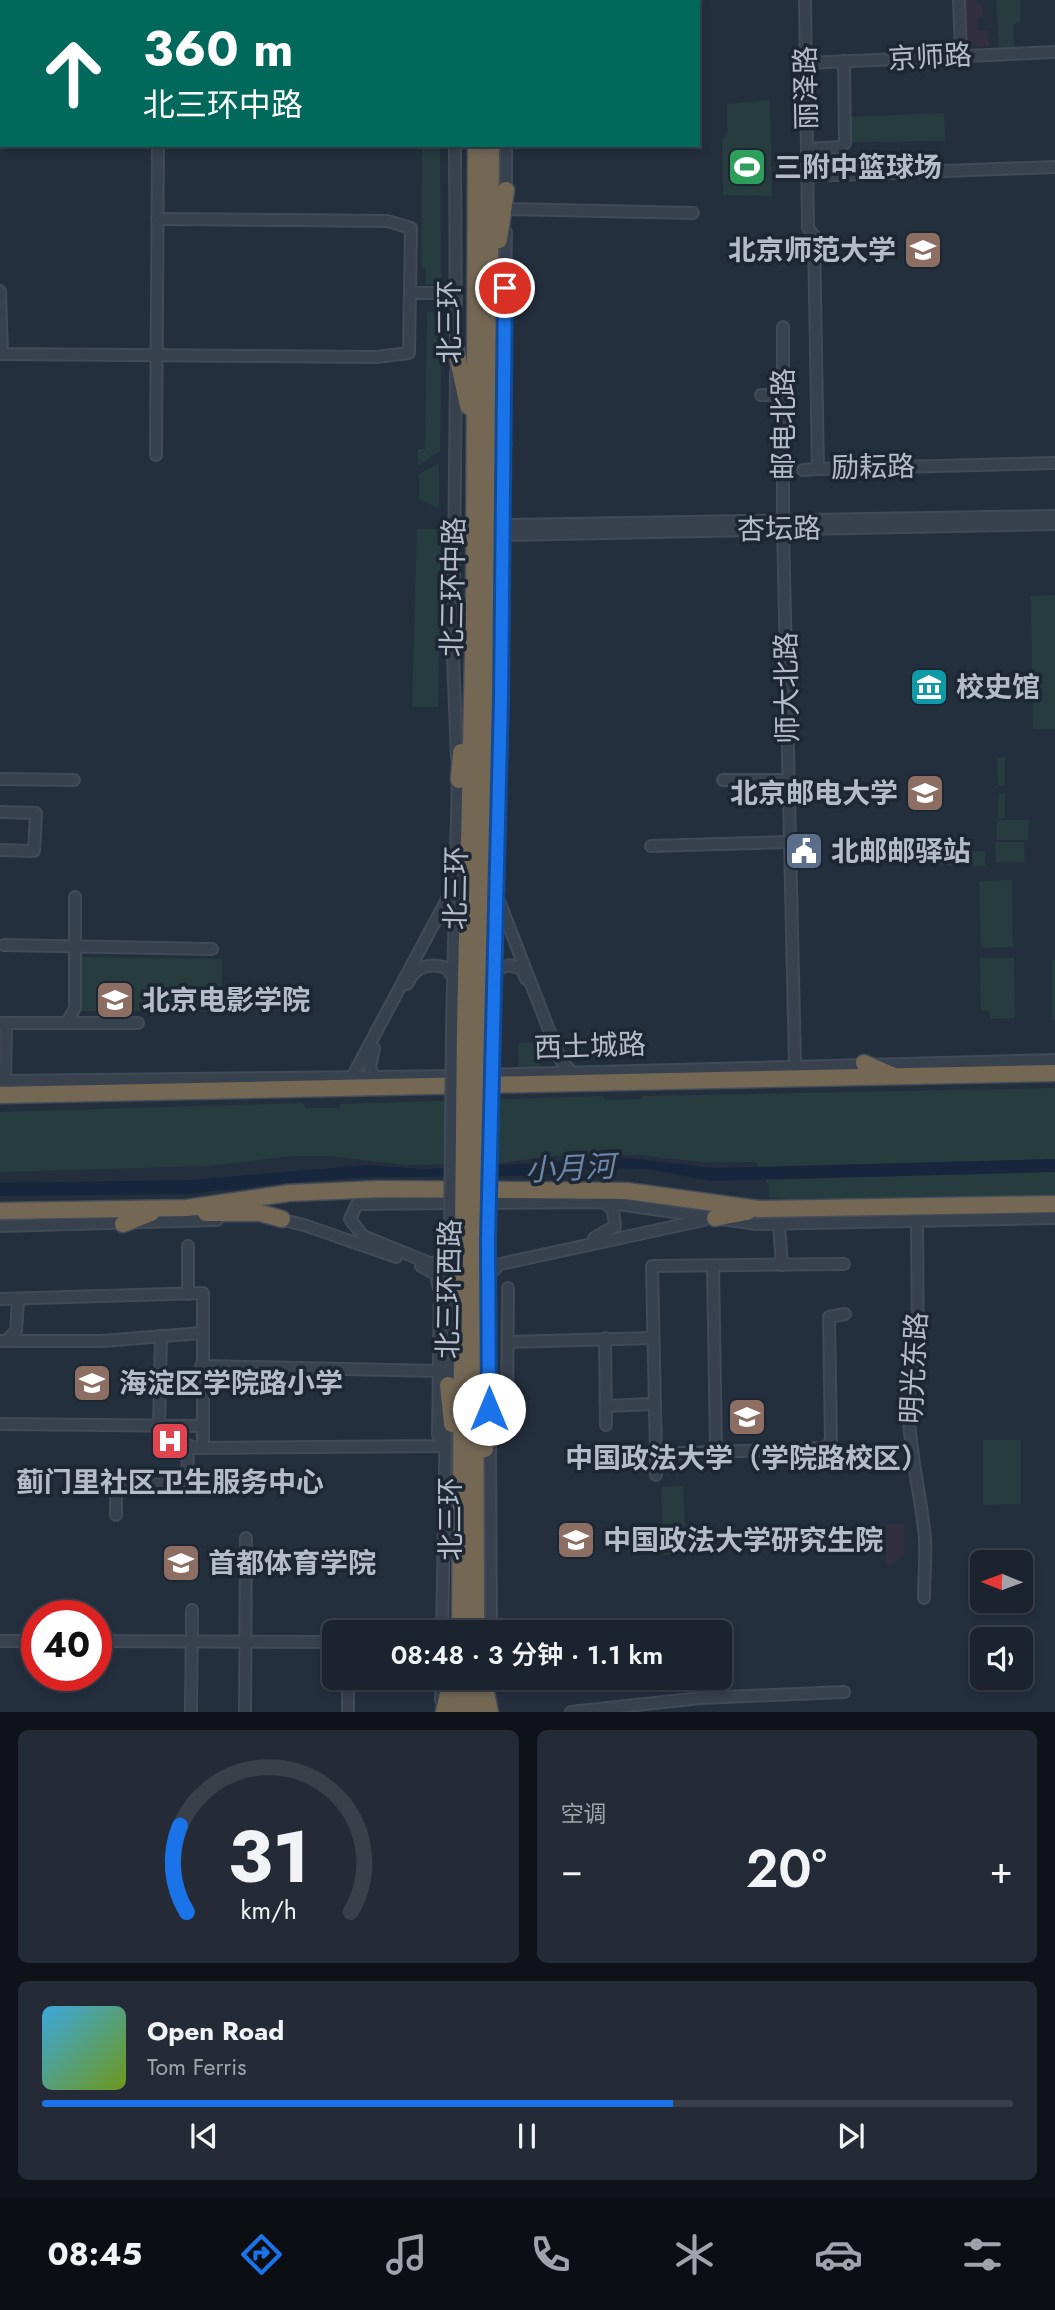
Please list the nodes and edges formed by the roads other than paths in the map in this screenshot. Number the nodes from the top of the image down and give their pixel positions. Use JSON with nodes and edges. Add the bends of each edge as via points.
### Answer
{"nodes":[{"id":1,"x":805,"y":0,"type":"edge"},
{"id":2,"x":959,"y":0,"type":"edge"},
{"id":3,"x":1055,"y":52,"type":"edge"},
{"id":4,"x":961,"y":56,"type":"junction"},
{"id":5,"x":844,"y":61,"type":"junction"},
{"id":6,"x":806,"y":63,"type":"junction"},
{"id":7,"x":158,"y":147,"type":"edge"},
{"id":8,"x":455,"y":147,"type":"edge"},
{"id":9,"x":476,"y":147,"type":"edge"},
{"id":10,"x":491,"y":147,"type":"edge"},
{"id":11,"x":506,"y":147,"type":"edge"},
{"id":12,"x":807,"y":149,"type":"junction"},
{"id":13,"x":1055,"y":167,"type":"edge"},
{"id":14,"x":808,"y":176,"type":"junction"},
{"id":15,"x":506,"y":190,"type":"junction"},
{"id":16,"x":506,"y":209,"type":"junction"},
{"id":17,"x":693,"y":213,"type":"dead end"},
{"id":18,"x":157,"y":219,"type":"junction"},
{"id":19,"x":0,"y":291,"type":"edge"},
{"id":20,"x":411,"y":293,"type":"junction"},
{"id":21,"x":456,"y":293,"type":"junction"},
{"id":22,"x":491,"y":301,"type":"junction"},
{"id":23,"x":783,"y":327,"type":"dead end"},
{"id":24,"x":456,"y":351,"type":"junction"},
{"id":25,"x":156,"y":356,"type":"junction"},
{"id":26,"x":491,"y":390,"type":"junction"},
{"id":27,"x":761,"y":395,"type":"dead end"},
{"id":28,"x":783,"y":395,"type":"junction"},
{"id":29,"x":474,"y":432,"type":"junction"},
{"id":30,"x":503,"y":445,"type":"junction"},
{"id":31,"x":156,"y":455,"type":"dead end"},
{"id":32,"x":1055,"y":463,"type":"edge"},
{"id":33,"x":818,"y":469,"type":"junction"},
{"id":34,"x":803,"y":470,"type":"dead end"},
{"id":35,"x":1055,"y":516,"type":"edge"},
{"id":36,"x":1055,"y":524,"type":"edge"},
{"id":37,"x":783,"y":526,"type":"junction"},
{"id":38,"x":502,"y":530,"type":"junction"},
{"id":39,"x":474,"y":607,"type":"junction"},
{"id":40,"x":487,"y":662,"type":"junction"},
{"id":41,"x":497,"y":774,"type":"junction"},
{"id":42,"x":0,"y":779,"type":"edge"},
{"id":43,"x":74,"y":780,"type":"dead end"},
{"id":44,"x":459,"y":780,"type":"junction"},
{"id":45,"x":723,"y":780,"type":"dead end"},
{"id":46,"x":789,"y":780,"type":"junction"},
{"id":47,"x":0,"y":812,"type":"edge"},
{"id":48,"x":790,"y":842,"type":"junction"},
{"id":49,"x":651,"y":846,"type":"dead end"},
{"id":50,"x":0,"y":850,"type":"edge"},
{"id":51,"x":455,"y":886,"type":"junction"},
{"id":52,"x":494,"y":888,"type":"junction"},
{"id":53,"x":75,"y":897,"type":"dead end"},
{"id":54,"x":4,"y":945,"type":"dead end"},
{"id":55,"x":75,"y":945,"type":"junction"},
{"id":56,"x":212,"y":950,"type":"dead end"},
{"id":57,"x":492,"y":971,"type":"junction"},
{"id":58,"x":453,"y":978,"type":"junction"},
{"id":59,"x":3,"y":1023,"type":"edge"},
{"id":60,"x":67,"y":1023,"type":"junction"},
{"id":61,"x":138,"y":1023,"type":"dead end"},
{"id":62,"x":472,"y":1030,"type":"junction"},
{"id":63,"x":1055,"y":1060,"type":"edge"},
{"id":64,"x":864,"y":1063,"type":"junction"},
{"id":65,"x":794,"y":1065,"type":"junction"},
{"id":66,"x":719,"y":1069,"type":"junction"},
{"id":67,"x":572,"y":1072,"type":"junction"},
{"id":68,"x":1055,"y":1073,"type":"edge"},
{"id":69,"x":268,"y":1076,"type":"junction"},
{"id":70,"x":374,"y":1078,"type":"junction"},
{"id":71,"x":897,"y":1078,"type":"junction"},
{"id":72,"x":351,"y":1079,"type":"junction"},
{"id":73,"x":542,"y":1079,"type":"junction"},
{"id":74,"x":751,"y":1080,"type":"junction"},
{"id":75,"x":2,"y":1086,"type":"edge"},
{"id":76,"x":335,"y":1087,"type":"junction"},
{"id":77,"x":399,"y":1087,"type":"junction"},
{"id":78,"x":232,"y":1090,"type":"junction"},
{"id":79,"x":380,"y":1189,"type":"junction"},
{"id":80,"x":591,"y":1189,"type":"junction"},
{"id":81,"x":604,"y":1202,"type":"junction"},
{"id":82,"x":357,"y":1204,"type":"junction"},
{"id":83,"x":1055,"y":1204,"type":"edge"},
{"id":84,"x":187,"y":1208,"type":"junction"},
{"id":85,"x":162,"y":1209,"type":"junction"},
{"id":86,"x":2,"y":1215,"type":"edge"},
{"id":87,"x":758,"y":1217,"type":"junction"},
{"id":88,"x":715,"y":1218,"type":"junction"},
{"id":89,"x":1055,"y":1218,"type":"edge"},
{"id":90,"x":282,"y":1219,"type":"junction"},
{"id":91,"x":917,"y":1222,"type":"junction"},
{"id":92,"x":124,"y":1224,"type":"junction"},
{"id":93,"x":779,"y":1224,"type":"junction"},
{"id":94,"x":657,"y":1228,"type":"junction"},
{"id":95,"x":469,"y":1239,"type":"junction"},
{"id":96,"x":188,"y":1246,"type":"dead end"},
{"id":97,"x":488,"y":1254,"type":"junction"},
{"id":98,"x":844,"y":1264,"type":"dead end"},
{"id":99,"x":782,"y":1265,"type":"junction"},
{"id":100,"x":713,"y":1266,"type":"junction"},
{"id":101,"x":489,"y":1275,"type":"junction"},
{"id":102,"x":437,"y":1281,"type":"dead end"},
{"id":103,"x":508,"y":1288,"type":"dead end"},
{"id":104,"x":188,"y":1294,"type":"junction"},
{"id":105,"x":449,"y":1295,"type":"junction"},
{"id":106,"x":0,"y":1299,"type":"edge"},
{"id":107,"x":18,"y":1300,"type":"junction"},
{"id":108,"x":845,"y":1314,"type":"dead end"},
{"id":109,"x":201,"y":1333,"type":"junction"},
{"id":110,"x":160,"y":1336,"type":"junction"},
{"id":111,"x":605,"y":1338,"type":"junction"},
{"id":112,"x":652,"y":1338,"type":"junction"},
{"id":113,"x":3,"y":1341,"type":"edge"},
{"id":114,"x":508,"y":1342,"type":"junction"},
{"id":115,"x":201,"y":1366,"type":"junction"},
{"id":116,"x":438,"y":1371,"type":"junction"},
{"id":117,"x":448,"y":1385,"type":"junction"},
{"id":118,"x":653,"y":1404,"type":"junction"},
{"id":119,"x":606,"y":1406,"type":"junction"},
{"id":120,"x":490,"y":1416,"type":"junction"},
{"id":121,"x":0,"y":1424,"type":"edge"},
{"id":122,"x":606,"y":1425,"type":"dead end"},
{"id":123,"x":159,"y":1426,"type":"junction"},
{"id":124,"x":176,"y":1426,"type":"junction"},
{"id":125,"x":204,"y":1426,"type":"junction"},
{"id":126,"x":188,"y":1445,"type":"junction"},
{"id":127,"x":203,"y":1445,"type":"junction"},
{"id":128,"x":444,"y":1446,"type":"junction"},
{"id":129,"x":716,"y":1450,"type":"junction"},
{"id":130,"x":656,"y":1454,"type":"junction"},
{"id":131,"x":656,"y":1475,"type":"dead end"},
{"id":132,"x":116,"y":1515,"type":"dead end"},
{"id":133,"x":468,"y":1521,"type":"junction"},
{"id":134,"x":246,"y":1538,"type":"dead end"},
{"id":135,"x":923,"y":1598,"type":"dead end"},
{"id":136,"x":191,"y":1610,"type":"dead end"},
{"id":137,"x":442,"y":1620,"type":"edge"},
{"id":138,"x":461,"y":1620,"type":"edge"},
{"id":139,"x":475,"y":1620,"type":"edge"},
{"id":140,"x":491,"y":1620,"type":"edge"},
{"id":141,"x":0,"y":1641,"type":"edge"},
{"id":142,"x":21,"y":1641,"type":"edge"},
{"id":143,"x":112,"y":1642,"type":"edge"},
{"id":144,"x":191,"y":1642,"type":"junction"},
{"id":145,"x":245,"y":1642,"type":"junction"},
{"id":146,"x":322,"y":1642,"type":"edge"},
{"id":147,"x":348,"y":1690,"type":"edge"},
{"id":148,"x":442,"y":1690,"type":"edge"},
{"id":149,"x":448,"y":1690,"type":"edge"},
{"id":150,"x":460,"y":1690,"type":"edge"},
{"id":151,"x":475,"y":1690,"type":"edge"},
{"id":152,"x":485,"y":1690,"type":"edge"},
{"id":153,"x":491,"y":1690,"type":"edge"},
{"id":154,"x":844,"y":1692,"type":"dead end"},
{"id":155,"x":191,"y":1712,"type":"edge"},
{"id":156,"x":245,"y":1712,"type":"edge"},
{"id":157,"x":348,"y":1712,"type":"edge"},
{"id":158,"x":442,"y":1712,"type":"edge"},
{"id":159,"x":460,"y":1712,"type":"edge"},
{"id":160,"x":475,"y":1712,"type":"edge"},
{"id":161,"x":490,"y":1712,"type":"edge"},
{"id":162,"x":571,"y":1712,"type":"edge"}],
"edges":[{"from":1,"to":6,"type":"street","name":"丽泽路"},
{"from":2,"to":4,"type":"street"},
{"from":3,"to":4,"type":"street","name":"京师路"},
{"from":4,"to":5,"type":"street","name":"京师路"},
{"from":5,"to":6,"type":"street","name":"京师路"},
{"from":5,"to":12,"type":"street","via":[[845,143]]},
{"from":6,"to":12,"type":"street","name":"丽泽路"},
{"from":7,"to":18,"type":"street"},
{"from":8,"to":21,"type":"street","name":"北三环中路"},
{"from":9,"to":29,"type":"highway","name":"北三环"},
{"from":10,"to":22,"type":"highway","name":"北三环"},
{"from":11,"to":15,"type":"street","name":"北三环中路"},
{"from":12,"to":14,"type":"street","name":"丽泽路"},
{"from":13,"to":14,"type":"street"},
{"from":14,"to":33,"type":"street","name":"励耘路","via":[[808,228],[814,236]]},
{"from":15,"to":16,"type":"street","name":"北三环中路"},
{"from":15,"to":22,"type":"highway"},
{"from":16,"to":17,"type":"street"},
{"from":16,"to":30,"type":"street","name":"北三环中路"},
{"from":18,"to":20,"type":"street","via":[[408,225]]},
{"from":18,"to":25,"type":"street"},
{"from":19,"to":25,"type":"street","via":[[2,354]]},
{"from":20,"to":21,"type":"street"},
{"from":20,"to":25,"type":"street","via":[[410,350],[406,355]]},
{"from":21,"to":24,"type":"street","name":"北三环中路"},
{"from":22,"to":26,"type":"highway","name":"北三环"},
{"from":23,"to":28,"type":"street","name":"邮电北路"},
{"from":24,"to":29,"type":"highway"},
{"from":24,"to":44,"type":"street","name":"北三环中路","via":[[453,657]]},
{"from":25,"to":31,"type":"street"},
{"from":26,"to":30,"type":"highway"},
{"from":26,"to":40,"type":"highway","name":"北三环"},
{"from":27,"to":28,"type":"street"},
{"from":28,"to":37,"type":"street","name":"邮电北路"},
{"from":29,"to":39,"type":"highway","name":"北三环"},
{"from":30,"to":38,"type":"street","name":"北三环中路"},
{"from":32,"to":33,"type":"street","name":"励耘路"},
{"from":33,"to":34,"type":"street"},
{"from":35,"to":37,"type":"street","name":"杏坛路"},
{"from":36,"to":37,"type":"street","name":"杏坛路"},
{"from":37,"to":38,"type":"street","name":"杏坛路"},
{"from":37,"to":46,"type":"street","name":"师大北路"},
{"from":38,"to":41,"type":"street","name":"北三环中路"},
{"from":39,"to":44,"type":"highway"},
{"from":39,"to":62,"type":"highway","name":"北三环"},
{"from":40,"to":41,"type":"highway"},
{"from":40,"to":62,"type":"highway","name":"北三环"},
{"from":41,"to":52,"type":"street","name":"北三环中路"},
{"from":42,"to":43,"type":"street"},
{"from":44,"to":51,"type":"street","name":"北三环中路"},
{"from":45,"to":46,"type":"street"},
{"from":46,"to":48,"type":"street","name":"师大北路"},
{"from":47,"to":50,"type":"street","via":[[36,813],[34,850]]},
{"from":48,"to":49,"type":"street"},
{"from":48,"to":65,"type":"street","name":"师大北路"},
{"from":51,"to":58,"type":"street","name":"北三环中路"},
{"from":51,"to":72,"type":"street"},
{"from":52,"to":57,"type":"street","name":"北三环中路"},
{"from":52,"to":67,"type":"street","via":[[561,1061]]},
{"from":53,"to":55,"type":"street"},
{"from":54,"to":55,"type":"street"},
{"from":55,"to":56,"type":"street"},
{"from":55,"to":60,"type":"street","via":[[75,1008]]},
{"from":57,"to":62,"type":"street","name":"北三环中路"},
{"from":57,"to":73,"type":"street","via":[[509,964],[522,970],[553,1048],[555,1065]]},
{"from":58,"to":62,"type":"street","name":"北三环中路"},
{"from":58,"to":70,"type":"street","via":[[447,968],[433,964],[422,966],[411,976],[372,1053],[370,1073]]},
{"from":59,"to":60,"type":"street"},
{"from":59,"to":75,"type":"street"},
{"from":60,"to":61,"type":"street"},
{"from":62,"to":95,"type":"highway","name":"北三环","bridge":true},
{"from":62,"to":95,"type":"street","name":"北三环西路","bridge":true},
{"from":63,"to":64,"type":"street","name":"西土城路"},
{"from":64,"to":65,"type":"street","name":"西土城路"},
{"from":64,"to":71,"type":"highway"},
{"from":65,"to":66,"type":"street","name":"西土城路"},
{"from":66,"to":67,"type":"street","name":"西土城路"},
{"from":66,"to":74,"type":"highway"},
{"from":67,"to":73,"type":"street","name":"西土城路"},
{"from":68,"to":71,"type":"highway","name":"西土城路"},
{"from":69,"to":72,"type":"street","name":"西土城路"},
{"from":69,"to":75,"type":"street","name":"西土城路"},
{"from":69,"to":78,"type":"highway"},
{"from":70,"to":72,"type":"street","name":"西土城路"},
{"from":70,"to":73,"type":"street","name":"西土城路"},
{"from":70,"to":77,"type":"highway"},
{"from":71,"to":74,"type":"highway","name":"西土城路"},
{"from":72,"to":76,"type":"highway"},
{"from":73,"to":74,"type":"highway","name":"西土城路"},
{"from":73,"to":77,"type":"highway","name":"西土城路"},
{"from":75,"to":78,"type":"highway","name":"西土城路"},
{"from":76,"to":77,"type":"highway","name":"西土城路"},
{"from":76,"to":78,"type":"highway","name":"西土城路"},
{"from":79,"to":80,"type":"highway"},
{"from":79,"to":82,"type":"highway"},
{"from":79,"to":84,"type":"highway","via":[[289,1193]]},
{"from":80,"to":81,"type":"highway"},
{"from":80,"to":87,"type":"highway","via":[[627,1191]]},
{"from":81,"to":82,"type":"street"},
{"from":81,"to":88,"type":"street"},
{"from":81,"to":97,"type":"street","via":[[613,1210],[615,1226],[599,1237],[503,1259]]},
{"from":82,"to":95,"type":"street","via":[[349,1219],[363,1236],[432,1264]]},
{"from":83,"to":87,"type":"highway"},
{"from":84,"to":85,"type":"highway"},
{"from":84,"to":90,"type":"highway"},
{"from":85,"to":86,"type":"highway"},
{"from":85,"to":92,"type":"highway"},
{"from":86,"to":92,"type":"street"},
{"from":87,"to":88,"type":"highway"},
{"from":87,"to":93,"type":"street"},
{"from":87,"to":94,"type":"street"},
{"from":88,"to":94,"type":"street"},
{"from":89,"to":91,"type":"street"},
{"from":90,"to":92,"type":"street"},
{"from":90,"to":105,"type":"street","via":[[434,1271]]},
{"from":91,"to":93,"type":"street"},
{"from":91,"to":135,"type":"street","name":"明光东路","via":[[918,1358],[911,1370],[909,1398],[925,1538]]},
{"from":93,"to":99,"type":"street"},
{"from":94,"to":101,"type":"street","via":[[500,1264]]},
{"from":95,"to":97,"type":"street","name":"北三环西路"},
{"from":95,"to":105,"type":"street","name":"北三环西路"},
{"from":95,"to":133,"type":"highway","name":"北三环"},
{"from":96,"to":104,"type":"street"},
{"from":97,"to":101,"type":"street","name":"北三环西路"},
{"from":98,"to":99,"type":"street"},
{"from":99,"to":100,"type":"street"},
{"from":100,"to":112,"type":"street","via":[[652,1266]]},
{"from":100,"to":129,"type":"street"},
{"from":101,"to":120,"type":"street","name":"北三环西路"},
{"from":102,"to":116,"type":"street"},
{"from":103,"to":114,"type":"street"},
{"from":104,"to":107,"type":"street"},
{"from":104,"to":109,"type":"street","via":[[203,1293]]},
{"from":105,"to":117,"type":"street","name":"北三环西路"},
{"from":106,"to":107,"type":"street"},
{"from":107,"to":113,"type":"street","via":[[16,1331]]},
{"from":108,"to":129,"type":"street","via":[[829,1317],[831,1442],[824,1448]]},
{"from":109,"to":110,"type":"street"},
{"from":109,"to":115,"type":"street"},
{"from":110,"to":113,"type":"street"},
{"from":110,"to":123,"type":"street"},
{"from":111,"to":112,"type":"street"},
{"from":111,"to":114,"type":"street"},
{"from":111,"to":119,"type":"street"},
{"from":112,"to":118,"type":"street"},
{"from":114,"to":120,"type":"street","via":[[508,1407]]},
{"from":115,"to":116,"type":"street"},
{"from":115,"to":125,"type":"street"},
{"from":116,"to":128,"type":"street","via":[[438,1435]]},
{"from":117,"to":128,"type":"street","name":"北三环西路"},
{"from":117,"to":133,"type":"highway"},
{"from":118,"to":119,"type":"street"},
{"from":118,"to":130,"type":"street"},
{"from":119,"to":122,"type":"street"},
{"from":120,"to":133,"type":"highway"},
{"from":120,"to":140,"type":"street","name":"北三环西路"},
{"from":121,"to":123,"type":"street"},
{"from":123,"to":124,"type":"street"},
{"from":124,"to":125,"type":"street"},
{"from":124,"to":126,"type":"street","via":[[176,1441]]},
{"from":125,"to":127,"type":"street"},
{"from":126,"to":127,"type":"street"},
{"from":126,"to":132,"type":"street","via":[[187,1485],[124,1484],[116,1489]]},
{"from":127,"to":128,"type":"street"},
{"from":128,"to":137,"type":"street","name":"北三环西路"},
{"from":129,"to":130,"type":"street"},
{"from":130,"to":131,"type":"street"},
{"from":133,"to":138,"type":"highway","name":"北三环"},
{"from":133,"to":139,"type":"highway","name":"北三环"},
{"from":134,"to":145,"type":"street"},
{"from":136,"to":144,"type":"street"},
{"from":141,"to":142,"type":"street"},
{"from":143,"to":144,"type":"street"},
{"from":144,"to":145,"type":"street"},
{"from":144,"to":155,"type":"street"},
{"from":145,"to":146,"type":"street"},
{"from":145,"to":156,"type":"street"},
{"from":147,"to":157,"type":"street"},
{"from":148,"to":158,"type":"street"},
{"from":149,"to":158,"type":"highway"},
{"from":150,"to":159,"type":"highway"},
{"from":151,"to":160,"type":"highway"},
{"from":152,"to":161,"type":"highway"},
{"from":153,"to":161,"type":"street"},
{"from":154,"to":162,"type":"street","via":[[701,1698]]}]}
